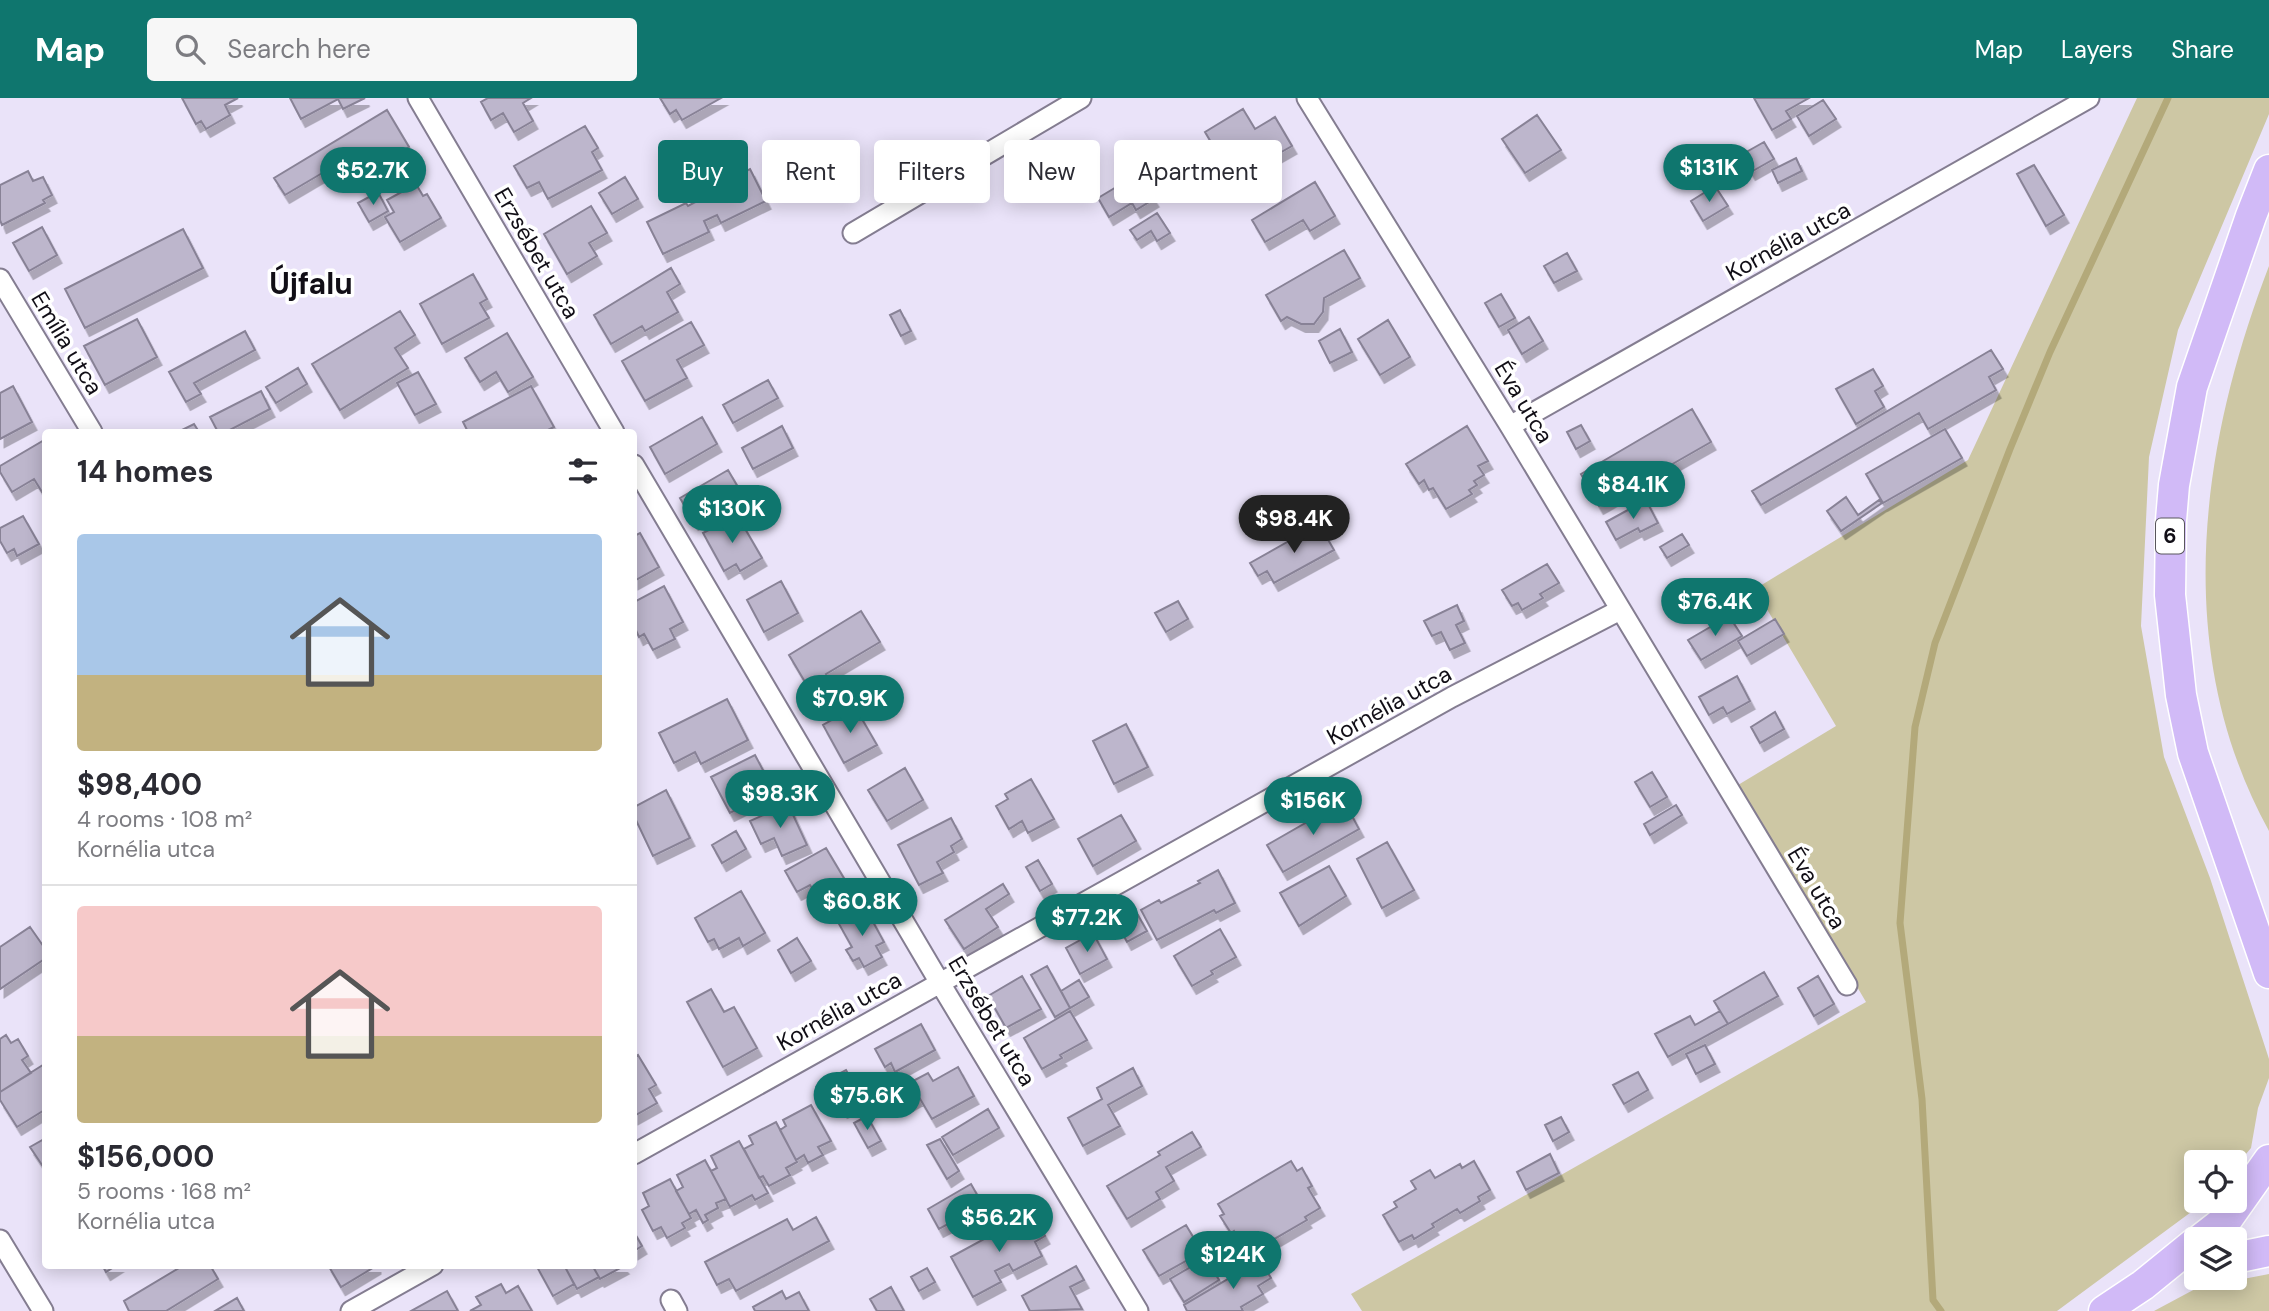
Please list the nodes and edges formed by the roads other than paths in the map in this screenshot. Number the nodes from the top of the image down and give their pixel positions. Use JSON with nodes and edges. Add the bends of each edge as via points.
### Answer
{"nodes":[{"id":1,"x":418,"y":98,"type":"edge"},
{"id":2,"x":1081,"y":98,"type":"edge"},
{"id":3,"x":1307,"y":98,"type":"edge"},
{"id":4,"x":2090,"y":98,"type":"edge"},
{"id":5,"x":2269,"y":170,"type":"edge"},
{"id":6,"x":853,"y":233,"type":"dead end"},
{"id":7,"x":0,"y":279,"type":"edge"},
{"id":8,"x":1510,"y":426,"type":"junction"},
{"id":9,"x":90,"y":429,"type":"edge"},
{"id":10,"x":612,"y":429,"type":"edge"},
{"id":11,"x":637,"y":470,"type":"edge"},
{"id":12,"x":1620,"y":610,"type":"junction"},
{"id":13,"x":2231,"y":860,"type":"junction"},
{"id":14,"x":2269,"y":916,"type":"edge"},
{"id":15,"x":2269,"y":973,"type":"edge"},
{"id":16,"x":940,"y":983,"type":"junction"},
{"id":17,"x":1847,"y":985,"type":"dead end"},
{"id":18,"x":637,"y":1152,"type":"edge"},
{"id":19,"x":2269,"y":1160,"type":"edge"},
{"id":20,"x":2216,"y":1227,"type":"edge"},
{"id":21,"x":0,"y":1240,"type":"edge"},
{"id":22,"x":2269,"y":1251,"type":"edge"},
{"id":23,"x":2184,"y":1252,"type":"edge"},
{"id":24,"x":2247,"y":1256,"type":"edge"},
{"id":25,"x":426,"y":1269,"type":"edge"},
{"id":26,"x":2184,"y":1273,"type":"edge"},
{"id":27,"x":2143,"y":1285,"type":"junction"},
{"id":28,"x":43,"y":1311,"type":"edge"},
{"id":29,"x":351,"y":1311,"type":"edge"},
{"id":30,"x":1138,"y":1311,"type":"edge"},
{"id":31,"x":2104,"y":1311,"type":"edge"}],
"edges":[{"from":1,"to":10,"type":"street","name":"Erzsébet utca"},
{"from":2,"to":6,"type":"street"},
{"from":3,"to":8,"type":"street","name":"Éva utca"},
{"from":4,"to":8,"type":"street","name":"Kornélia utca"},
{"from":5,"to":13,"type":"main road","number":"6","via":[[2192,387],[2171,520],[2170,595],[2181,695],[2206,796]]},
{"from":7,"to":9,"type":"street","name":"Emília utca"},
{"from":8,"to":12,"type":"street","name":"Éva utca"},
{"from":11,"to":16,"type":"street","name":"Erzsébet utca"},
{"from":12,"to":16,"type":"street","name":"Kornélia utca","via":[[1452,697]]},
{"from":12,"to":17,"type":"street","name":"Éva utca"},
{"from":13,"to":14,"type":"main road","number":"6"},
{"from":13,"to":15,"type":"main road","number":"6"},
{"from":16,"to":18,"type":"street","name":"Kornélia utca"},
{"from":16,"to":30,"type":"street","name":"Erzsébet utca"},
{"from":19,"to":20,"type":"main road","via":[[2228,1218]]},
{"from":21,"to":28,"type":"street"},
{"from":22,"to":24,"type":"main road"},
{"from":23,"to":27,"type":"main road"},
{"from":25,"to":29,"type":"street"},
{"from":26,"to":27,"type":"main road"},
{"from":27,"to":31,"type":"main road"}]}
